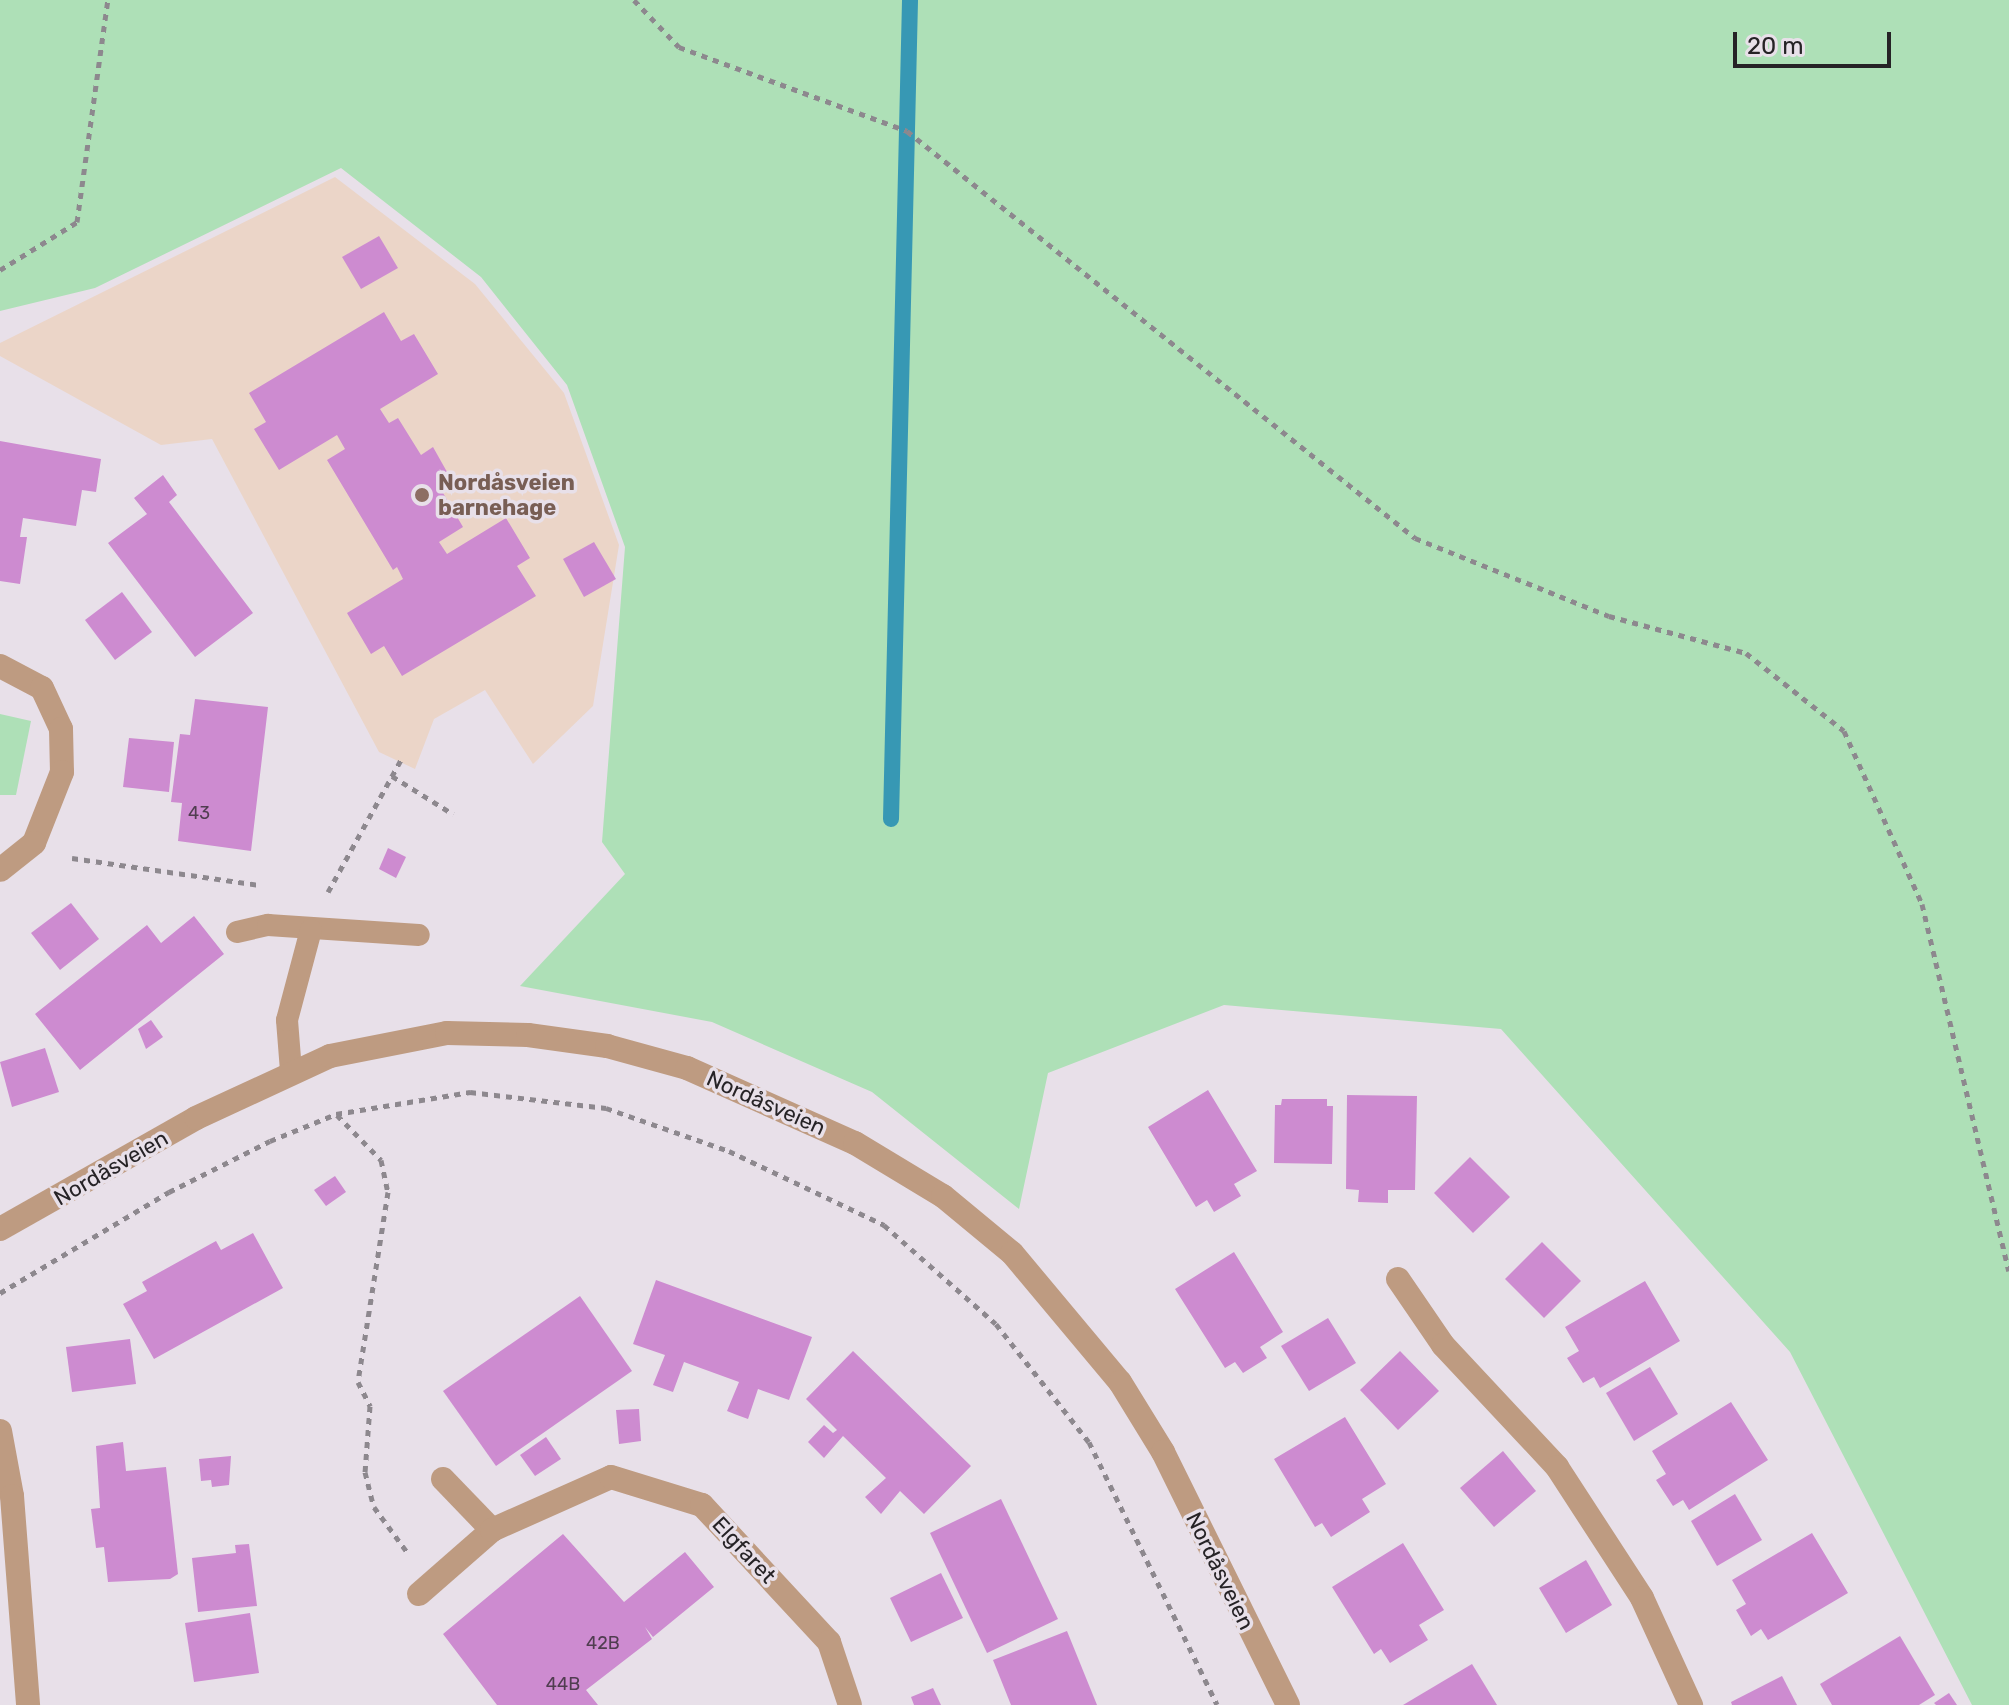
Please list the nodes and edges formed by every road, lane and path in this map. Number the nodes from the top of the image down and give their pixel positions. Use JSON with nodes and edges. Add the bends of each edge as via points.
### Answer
{"nodes":[{"id":1,"x":108,"y":0,"type":"edge"},
{"id":2,"x":634,"y":0,"type":"edge"},
{"id":3,"x":0,"y":270,"type":"edge"},
{"id":4,"x":0,"y":666,"type":"edge"},
{"id":5,"x":401,"y":760,"type":"dead end"},
{"id":6,"x":392,"y":776,"type":"junction"},
{"id":7,"x":453,"y":814,"type":"dead end"},
{"id":8,"x":34,"y":843,"type":"junction"},
{"id":9,"x":0,"y":870,"type":"edge"},
{"id":10,"x":271,"y":886,"type":"dead end"},
{"id":11,"x":315,"y":891,"type":"dead end"},
{"id":12,"x":328,"y":891,"type":"junction"},
{"id":13,"x":311,"y":930,"type":"junction"},
{"id":14,"x":237,"y":932,"type":"dead end"},
{"id":15,"x":419,"y":935,"type":"dead end"},
{"id":16,"x":291,"y":1071,"type":"junction"},
{"id":17,"x":336,"y":1114,"type":"junction"},
{"id":18,"x":0,"y":1229,"type":"edge"},
{"id":19,"x":2009,"y":1271,"type":"edge"},
{"id":20,"x":1398,"y":1279,"type":"dead end"},
{"id":21,"x":0,"y":1293,"type":"edge"},
{"id":22,"x":0,"y":1431,"type":"edge"},
{"id":23,"x":443,"y":1479,"type":"dead end"},
{"id":24,"x":492,"y":1530,"type":"junction"},
{"id":25,"x":419,"y":1594,"type":"joint"},
{"id":26,"x":28,"y":1705,"type":"edge"},
{"id":27,"x":850,"y":1705,"type":"edge"},
{"id":28,"x":1217,"y":1705,"type":"edge"},
{"id":29,"x":1288,"y":1705,"type":"edge"},
{"id":30,"x":1691,"y":1705,"type":"edge"}],
"edges":[{"from":1,"to":3,"type":"path","via":[[77,222]]},
{"from":2,"to":19,"type":"path","via":[[679,47],[907,131],[1415,538],[1609,616],[1746,653],[1844,731],[1922,904]]},
{"from":4,"to":8,"type":"street","via":[[42,688],[61,729],[62,772]]},
{"from":5,"to":6,"type":"path"},
{"from":6,"to":7,"type":"path"},
{"from":6,"to":12,"type":"path"},
{"from":8,"to":9,"type":"street"},
{"from":8,"to":10,"type":"path","via":[[58,856]]},
{"from":11,"to":12,"type":"path"},
{"from":12,"to":13,"type":"path"},
{"from":13,"to":14,"type":"lane","via":[[268,925]]},
{"from":13,"to":15,"type":"lane"},
{"from":13,"to":16,"type":"lane","via":[[287,1020]]},
{"from":16,"to":18,"type":"street","name":"Nordåsveien","via":[[196,1118]]},
{"from":16,"to":29,"type":"street","name":"Nordåsveien","via":[[330,1056],[447,1033],[528,1035],[607,1046],[687,1068],[769,1101],[855,1143],[943,1196],[1012,1253],[1120,1382],[1163,1452]]},
{"from":17,"to":21,"type":"path","via":[[169,1192]]},
{"from":17,"to":25,"type":"path","via":[[381,1160],[388,1192],[358,1382],[370,1406],[365,1472],[374,1507],[408,1553],[401,1594]]},
{"from":17,"to":28,"type":"path","via":[[470,1092],[606,1108],[729,1151],[884,1225],[996,1324],[1089,1442]]},
{"from":20,"to":30,"type":"street","via":[[1443,1345],[1557,1467],[1642,1598]]},
{"from":22,"to":26,"type":"street","via":[[12,1496]]},
{"from":23,"to":24,"type":"street"},
{"from":24,"to":25,"type":"street","name":"Elgfaret"},
{"from":24,"to":27,"type":"street","name":"Elgfaret","via":[[611,1477],[702,1505],[829,1642]]}]}
